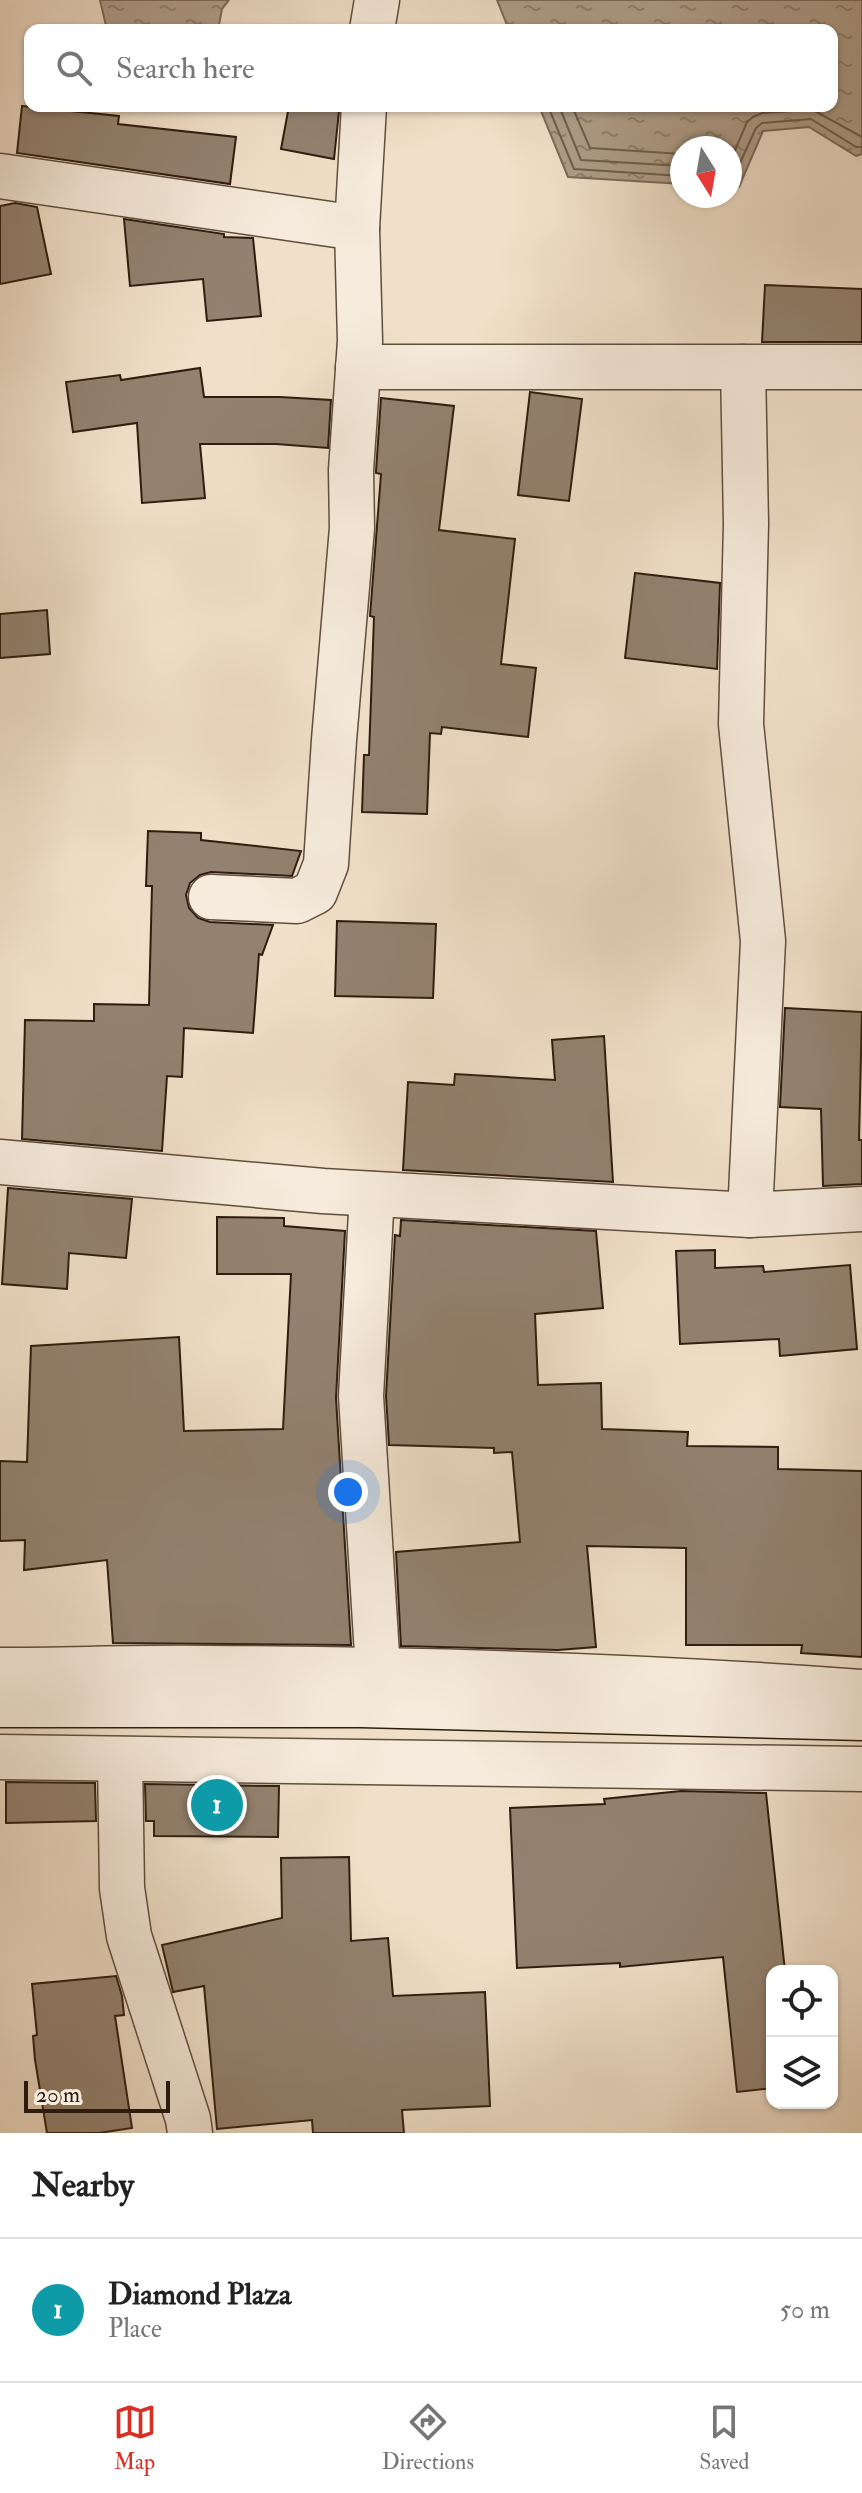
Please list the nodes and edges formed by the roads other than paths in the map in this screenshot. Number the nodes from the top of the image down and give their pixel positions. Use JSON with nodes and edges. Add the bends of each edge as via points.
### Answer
{"nodes":[{"id":1,"x":377,"y":0,"type":"edge"},
{"id":2,"x":373,"y":24,"type":"edge"},
{"id":3,"x":364,"y":112,"type":"edge"},
{"id":4,"x":0,"y":176,"type":"edge"},
{"id":5,"x":357,"y":228,"type":"junction"},
{"id":6,"x":358,"y":367,"type":"junction"},
{"id":7,"x":743,"y":367,"type":"junction"},
{"id":8,"x":862,"y":367,"type":"edge"},
{"id":9,"x":211,"y":897,"type":"dead end"},
{"id":10,"x":0,"y":1162,"type":"edge"},
{"id":11,"x":372,"y":1194,"type":"junction"},
{"id":12,"x":862,"y":1209,"type":"edge"},
{"id":13,"x":750,"y":1215,"type":"junction"},
{"id":14,"x":0,"y":1670,"type":"edge"},
{"id":15,"x":378,"y":1671,"type":"junction"},
{"id":16,"x":862,"y":1692,"type":"edge"},
{"id":17,"x":0,"y":1705,"type":"edge"},
{"id":18,"x":862,"y":1718,"type":"edge"},
{"id":19,"x":0,"y":1757,"type":"edge"},
{"id":20,"x":120,"y":1759,"type":"junction"},
{"id":21,"x":862,"y":1769,"type":"edge"},
{"id":22,"x":190,"y":2133,"type":"edge"}],
"edges":[{"from":1,"to":2,"type":"street"},
{"from":3,"to":5,"type":"street"},
{"from":4,"to":5,"type":"street"},
{"from":5,"to":6,"type":"street"},
{"from":6,"to":7,"type":"street"},
{"from":6,"to":9,"type":"street","via":[[352,528],[326,864],[315,892],[297,901]]},
{"from":7,"to":8,"type":"street"},
{"from":7,"to":13,"type":"street","via":[[741,724],[763,941]]},
{"from":10,"to":11,"type":"street"},
{"from":11,"to":13,"type":"street"},
{"from":11,"to":15,"type":"street","via":[[361,1396]]},
{"from":12,"to":13,"type":"street"},
{"from":14,"to":15,"type":"street"},
{"from":15,"to":16,"type":"street","via":[[696,1680]]},
{"from":17,"to":18,"type":"street","via":[[361,1705]]},
{"from":19,"to":20,"type":"street"},
{"from":20,"to":21,"type":"street"},
{"from":20,"to":22,"type":"street","via":[[122,1888],[129,1936]]}]}
